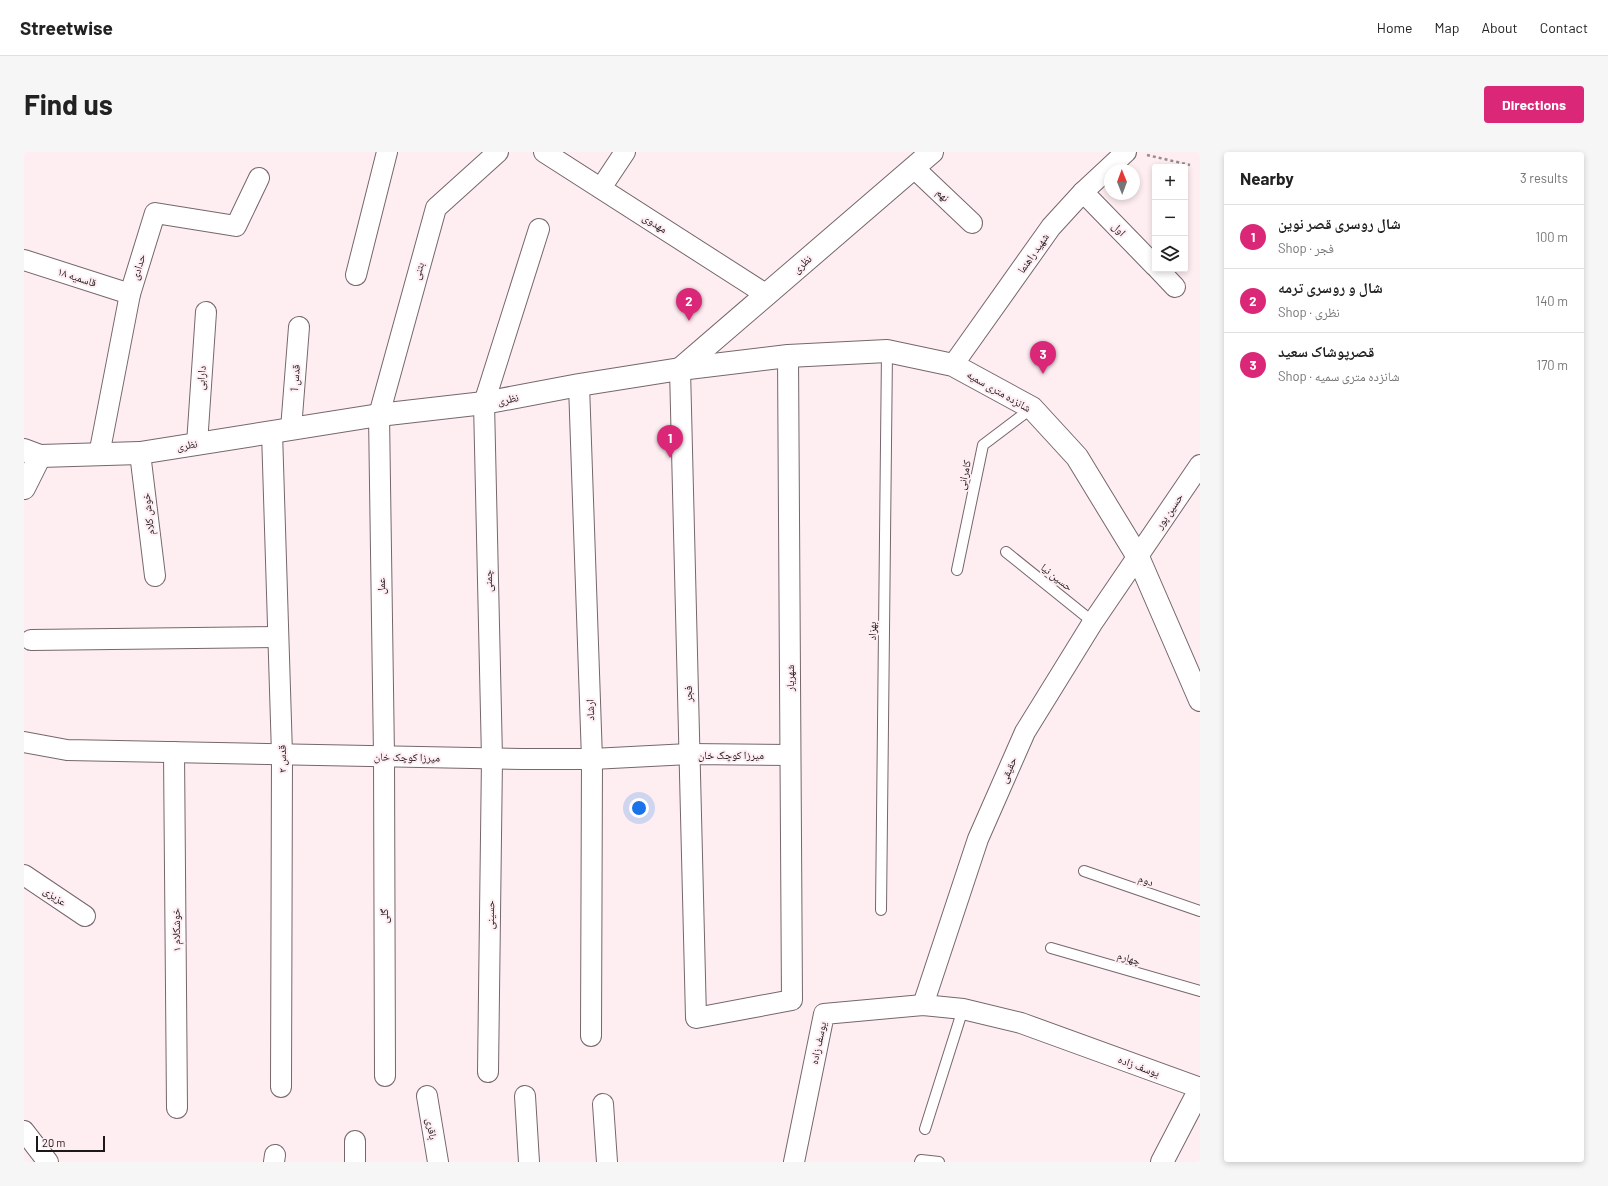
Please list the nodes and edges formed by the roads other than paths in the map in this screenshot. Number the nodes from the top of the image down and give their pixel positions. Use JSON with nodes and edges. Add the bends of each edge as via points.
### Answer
{"nodes":[{"id":1,"x":387,"y":152,"type":"edge"},
{"id":2,"x":498,"y":152,"type":"edge"},
{"id":3,"x":544,"y":152,"type":"edge"},
{"id":4,"x":625,"y":152,"type":"edge"},
{"id":5,"x":932,"y":152,"type":"edge"},
{"id":6,"x":1133,"y":153,"type":"edge"},
{"id":7,"x":914,"y":168,"type":"junction"},
{"id":8,"x":258,"y":178,"type":"dead end"},
{"id":9,"x":601,"y":188,"type":"junction"},
{"id":10,"x":1083,"y":192,"type":"junction"},
{"id":11,"x":972,"y":223,"type":"dead end"},
{"id":12,"x":539,"y":229,"type":"dead end"},
{"id":13,"x":24,"y":260,"type":"edge"},
{"id":14,"x":1152,"y":263,"type":"edge"},
{"id":15,"x":1161,"y":272,"type":"edge"},
{"id":16,"x":356,"y":275,"type":"dead end"},
{"id":17,"x":1176,"y":288,"type":"dead end"},
{"id":18,"x":130,"y":294,"type":"junction"},
{"id":19,"x":767,"y":295,"type":"junction"},
{"id":20,"x":206,"y":312,"type":"dead end"},
{"id":21,"x":299,"y":327,"type":"dead end"},
{"id":22,"x":887,"y":351,"type":"junction"},
{"id":23,"x":788,"y":356,"type":"junction"},
{"id":24,"x":953,"y":365,"type":"junction"},
{"id":25,"x":680,"y":369,"type":"junction"},
{"id":26,"x":579,"y":385,"type":"junction"},
{"id":27,"x":484,"y":403,"type":"junction"},
{"id":28,"x":1032,"y":408,"type":"junction"},
{"id":29,"x":379,"y":415,"type":"junction"},
{"id":30,"x":282,"y":430,"type":"junction"},
{"id":31,"x":197,"y":444,"type":"junction"},
{"id":32,"x":32,"y":453,"type":"edge"},
{"id":33,"x":140,"y":453,"type":"junction"},
{"id":34,"x":99,"y":455,"type":"junction"},
{"id":35,"x":1200,"y":465,"type":"edge"},
{"id":36,"x":24,"y":488,"type":"edge"},
{"id":37,"x":1006,"y":552,"type":"dead end"},
{"id":38,"x":1138,"y":557,"type":"junction"},
{"id":39,"x":957,"y":570,"type":"dead end"},
{"id":40,"x":155,"y":576,"type":"dead end"},
{"id":41,"x":1094,"y":622,"type":"junction"},
{"id":42,"x":278,"y":636,"type":"junction"},
{"id":43,"x":31,"y":640,"type":"dead end"},
{"id":44,"x":1200,"y":700,"type":"edge"},
{"id":45,"x":24,"y":742,"type":"edge"},
{"id":46,"x":174,"y":752,"type":"junction"},
{"id":47,"x":282,"y":754,"type":"junction"},
{"id":48,"x":689,"y":754,"type":"junction"},
{"id":49,"x":790,"y":755,"type":"junction"},
{"id":50,"x":384,"y":756,"type":"junction"},
{"id":51,"x":492,"y":758,"type":"junction"},
{"id":52,"x":592,"y":759,"type":"junction"},
{"id":53,"x":1084,"y":871,"type":"dead end"},
{"id":54,"x":24,"y":875,"type":"edge"},
{"id":55,"x":881,"y":910,"type":"dead end"},
{"id":56,"x":1200,"y":912,"type":"edge"},
{"id":57,"x":85,"y":916,"type":"dead end"},
{"id":58,"x":1051,"y":948,"type":"dead end"},
{"id":59,"x":1200,"y":991,"type":"edge"},
{"id":60,"x":792,"y":1000,"type":"joint"},
{"id":61,"x":923,"y":1005,"type":"junction"},
{"id":62,"x":963,"y":1009,"type":"junction"},
{"id":63,"x":591,"y":1036,"type":"dead end"},
{"id":64,"x":488,"y":1072,"type":"dead end"},
{"id":65,"x":385,"y":1076,"type":"dead end"},
{"id":66,"x":281,"y":1087,"type":"dead end"},
{"id":67,"x":1200,"y":1088,"type":"edge"},
{"id":68,"x":427,"y":1096,"type":"dead end"},
{"id":69,"x":525,"y":1096,"type":"dead end"},
{"id":70,"x":603,"y":1104,"type":"dead end"},
{"id":71,"x":177,"y":1108,"type":"dead end"},
{"id":72,"x":926,"y":1129,"type":"dead end"},
{"id":73,"x":24,"y":1131,"type":"edge"},
{"id":74,"x":355,"y":1141,"type":"dead end"},
{"id":75,"x":48,"y":1162,"type":"edge"},
{"id":76,"x":355,"y":1162,"type":"edge"},
{"id":77,"x":438,"y":1162,"type":"edge"},
{"id":78,"x":529,"y":1162,"type":"edge"},
{"id":79,"x":607,"y":1162,"type":"edge"},
{"id":80,"x":794,"y":1162,"type":"edge"},
{"id":81,"x":920,"y":1162,"type":"edge"},
{"id":82,"x":939,"y":1162,"type":"edge"},
{"id":83,"x":1162,"y":1162,"type":"edge"}],
"edges":[{"from":1,"to":16,"type":"street"},
{"from":2,"to":29,"type":"street","name":"بتنی","via":[[436,208]]},
{"from":3,"to":9,"type":"street","name":"مهدوی"},
{"from":4,"to":9,"type":"street"},
{"from":5,"to":7,"type":"street","name":"نظری"},
{"from":6,"to":10,"type":"street","name":"شهید راهنما"},
{"from":7,"to":11,"type":"street","name":"نهم"},
{"from":7,"to":19,"type":"street","name":"نظری"},
{"from":8,"to":18,"type":"street","name":"حدادی","via":[[236,226],[155,213]]},
{"from":9,"to":19,"type":"street","name":"مهدوی"},
{"from":10,"to":14,"type":"street","name":"اول"},
{"from":10,"to":24,"type":"street","name":"شهید راهنما","via":[[1051,227]]},
{"from":12,"to":27,"type":"street","name":"چمنی"},
{"from":13,"to":18,"type":"street","name":"قاسمیه ۱۸"},
{"from":15,"to":17,"type":"street"},
{"from":18,"to":34,"type":"street","name":"حدادی"},
{"from":19,"to":25,"type":"street","name":"نظری"},
{"from":20,"to":31,"type":"street","name":"دارابی"},
{"from":21,"to":30,"type":"street","name":"قدس 1"},
{"from":22,"to":23,"type":"street","name":"شانزده متری سمیه"},
{"from":22,"to":24,"type":"street","name":"شانزده متری سمیه"},
{"from":22,"to":55,"type":"lane","name":"بهزاد"},
{"from":23,"to":25,"type":"street","name":"شانزده متری سمیه"},
{"from":23,"to":49,"type":"street","name":"شهریار"},
{"from":24,"to":28,"type":"street","name":"شانزده متری سمیه"},
{"from":25,"to":26,"type":"street","name":"نظری"},
{"from":25,"to":48,"type":"street","name":"فجر"},
{"from":26,"to":27,"type":"street","name":"نظری"},
{"from":26,"to":52,"type":"street","name":"ارشاد"},
{"from":27,"to":29,"type":"street","name":"نظری"},
{"from":27,"to":51,"type":"street","name":"چمنی"},
{"from":28,"to":38,"type":"street","name":"شانزده متری سمیه","via":[[1077,457]]},
{"from":28,"to":39,"type":"lane","name":"کامرانی","via":[[983,445]]},
{"from":29,"to":30,"type":"street","name":"نظری"},
{"from":29,"to":50,"type":"street","name":"عمل"},
{"from":30,"to":31,"type":"street","name":"نظری"},
{"from":30,"to":42,"type":"street","name":"قدس ۲"},
{"from":31,"to":33,"type":"street","name":"نظری"},
{"from":32,"to":34,"type":"street","name":"نظری"},
{"from":32,"to":36,"type":"street","name":"نظری"},
{"from":33,"to":34,"type":"street","name":"نظری"},
{"from":33,"to":40,"type":"street","name":"خوش کلام"},
{"from":35,"to":38,"type":"street","name":"حسین پور"},
{"from":37,"to":41,"type":"lane","name":"حسین نیا"},
{"from":38,"to":41,"type":"street","name":"حقیقی"},
{"from":38,"to":44,"type":"street","name":"شانزده متری سمیه"},
{"from":41,"to":61,"type":"street","name":"حقیقی","via":[[1025,732],[978,840]]},
{"from":42,"to":43,"type":"street"},
{"from":42,"to":47,"type":"street","name":"قدس ۲"},
{"from":45,"to":46,"type":"street","name":"میرزا کوچک خان","via":[[67,750]]},
{"from":46,"to":47,"type":"street","name":"میرزا کوچک خان"},
{"from":46,"to":71,"type":"street","name":"خوشکلام ۱"},
{"from":47,"to":50,"type":"street","name":"میرزا کوچک خان"},
{"from":47,"to":66,"type":"street","name":"قدس ۲"},
{"from":48,"to":49,"type":"street","name":"میرزا کوچک خان"},
{"from":48,"to":52,"type":"street","name":"میرزا کوچک خان"},
{"from":48,"to":60,"type":"street","name":"فجر","via":[[696,1018]]},
{"from":49,"to":60,"type":"street","name":"شهریار"},
{"from":50,"to":51,"type":"street","name":"میرزا کوچک خان"},
{"from":50,"to":65,"type":"street","name":"گلی"},
{"from":51,"to":52,"type":"street","name":"میرزا کوچک خان"},
{"from":51,"to":64,"type":"street","name":"حسینی"},
{"from":52,"to":63,"type":"street","name":"ارشاد"},
{"from":53,"to":56,"type":"lane","name":"دوم"},
{"from":54,"to":57,"type":"street","name":"عزیزی"},
{"from":58,"to":59,"type":"lane","name":"چهارم"},
{"from":61,"to":62,"type":"street","name":"یوسف زاده"},
{"from":61,"to":80,"type":"street","name":"یوسف زاده","via":[[824,1014]]},
{"from":62,"to":67,"type":"street","name":"یوسف زاده","via":[[1021,1023]]},
{"from":62,"to":72,"type":"lane"},
{"from":67,"to":83,"type":"street"},
{"from":68,"to":77,"type":"street","name":"باقری"},
{"from":69,"to":78,"type":"street"},
{"from":70,"to":79,"type":"street"},
{"from":73,"to":75,"type":"street"},
{"from":74,"to":76,"type":"street"},
{"from":81,"to":82,"type":"lane"}]}
